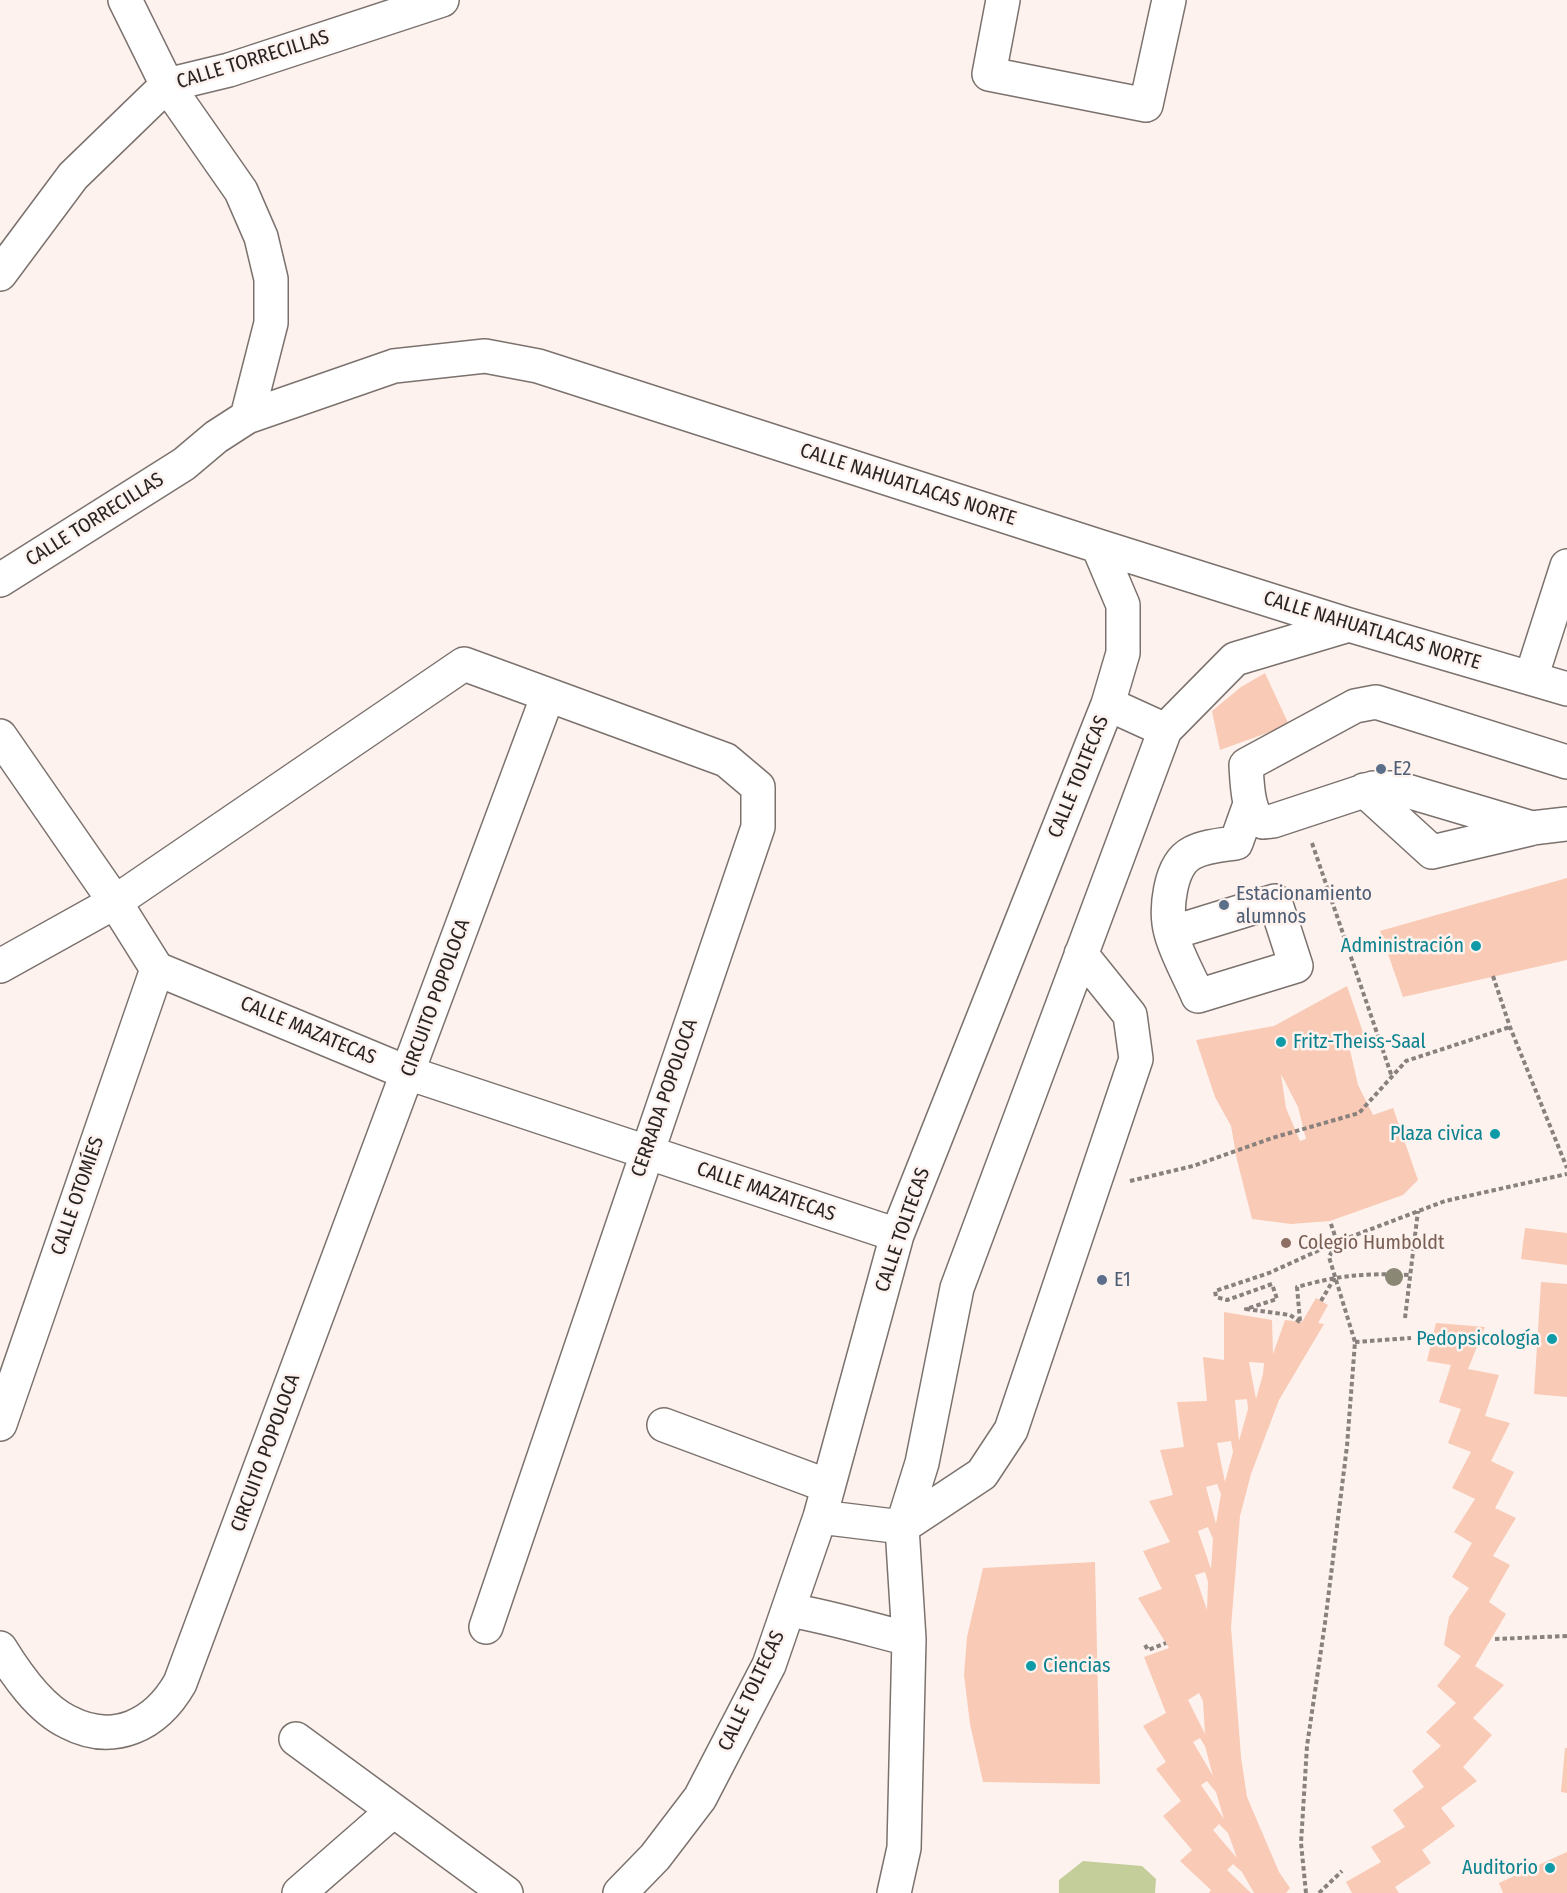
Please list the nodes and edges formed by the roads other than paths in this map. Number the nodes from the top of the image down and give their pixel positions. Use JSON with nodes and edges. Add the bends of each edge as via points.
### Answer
{"nodes":[{"id":1,"x":125,"y":0,"type":"edge"},
{"id":2,"x":442,"y":0,"type":"edge"},
{"id":3,"x":1003,"y":0,"type":"edge"},
{"id":4,"x":1169,"y":0,"type":"edge"},
{"id":5,"x":167,"y":86,"type":"junction"},
{"id":6,"x":0,"y":274,"type":"edge"},
{"id":7,"x":247,"y":417,"type":"junction"},
{"id":8,"x":1098,"y":546,"type":"junction"},
{"id":9,"x":1567,"y":566,"type":"edge"},
{"id":10,"x":0,"y":580,"type":"edge"},
{"id":11,"x":1348,"y":625,"type":"junction"},
{"id":12,"x":1531,"y":678,"type":"junction"},
{"id":13,"x":1567,"y":689,"type":"edge"},
{"id":14,"x":548,"y":695,"type":"junction"},
{"id":15,"x":1108,"y":704,"type":"junction"},
{"id":16,"x":1165,"y":730,"type":"junction"},
{"id":17,"x":0,"y":736,"type":"edge"},
{"id":18,"x":1567,"y":762,"type":"edge"},
{"id":19,"x":1364,"y":790,"type":"junction"},
{"id":20,"x":1250,"y":804,"type":"junction"},
{"id":21,"x":1567,"y":824,"type":"edge"},
{"id":22,"x":1532,"y":828,"type":"junction"},
{"id":23,"x":115,"y":902,"type":"junction"},
{"id":24,"x":1171,"y":933,"type":"dead end"},
{"id":25,"x":1081,"y":954,"type":"junction"},
{"id":26,"x":0,"y":966,"type":"edge"},
{"id":27,"x":157,"y":969,"type":"junction"},
{"id":28,"x":408,"y":1073,"type":"junction"},
{"id":29,"x":647,"y":1152,"type":"junction"},
{"id":30,"x":897,"y":1236,"type":"junction"},
{"id":31,"x":0,"y":1424,"type":"edge"},
{"id":32,"x":664,"y":1425,"type":"dead end"},
{"id":33,"x":824,"y":1502,"type":"junction"},
{"id":34,"x":902,"y":1527,"type":"junction"},
{"id":35,"x":789,"y":1610,"type":"junction"},
{"id":36,"x":486,"y":1626,"type":"dead end"},
{"id":37,"x":909,"y":1638,"type":"junction"},
{"id":38,"x":0,"y":1648,"type":"edge"},
{"id":39,"x":296,"y":1739,"type":"dead end"},
{"id":40,"x":393,"y":1810,"type":"junction"},
{"id":41,"x":299,"y":1893,"type":"edge"},
{"id":42,"x":506,"y":1893,"type":"edge"},
{"id":43,"x":620,"y":1893,"type":"edge"},
{"id":44,"x":894,"y":1893,"type":"edge"}],
"edges":[{"from":1,"to":5,"type":"street"},
{"from":2,"to":5,"type":"street","name":"CALLE TORRECILLAS","via":[[229,70]]},
{"from":3,"to":4,"type":"street","via":[[989,74],[1146,105]]},
{"from":5,"to":6,"type":"street","name":"CALLE TORRECILLAS","via":[[73,176]]},
{"from":5,"to":7,"type":"street","via":[[241,191],[261,237],[271,279],[271,323]]},
{"from":7,"to":8,"type":"street","name":"CALLE NAHUATLACAS NORTE","via":[[394,366],[485,356],[538,366]]},
{"from":7,"to":10,"type":"street","name":"CALLE TORRECILLAS","via":[[184,464]]},
{"from":8,"to":11,"type":"street","name":"CALLE NAHUATLACAS NORTE"},
{"from":8,"to":15,"type":"street","name":"CALLE TOLTECAS","via":[[1123,605],[1123,653]]},
{"from":9,"to":12,"type":"street"},
{"from":11,"to":12,"type":"street","name":"CALLE NAHUATLACAS NORTE"},
{"from":11,"to":16,"type":"street","via":[[1235,659]]},
{"from":12,"to":13,"type":"street","name":"CALLE NAHUATLACAS NORTE"},
{"from":14,"to":23,"type":"street","via":[[464,664]]},
{"from":14,"to":28,"type":"street","name":"CIRCUITO POPOLOCA"},
{"from":14,"to":29,"type":"street","name":"CERRADA POPOLOCA","via":[[726,760],[758,787],[758,827]]},
{"from":15,"to":16,"type":"street"},
{"from":15,"to":30,"type":"street","name":"CALLE TOLTECAS"},
{"from":16,"to":25,"type":"street"},
{"from":17,"to":23,"type":"street"},
{"from":18,"to":20,"type":"street","via":[[1376,702],[1364,703],[1246,765]]},
{"from":19,"to":20,"type":"street","via":[[1263,822],[1256,818]]},
{"from":19,"to":22,"type":"street","via":[[1397,788]]},
{"from":19,"to":22,"type":"street","via":[[1432,852]]},
{"from":20,"to":24,"type":"street","via":[[1236,843],[1190,853],[1174,873],[1168,904]]},
{"from":21,"to":22,"type":"street"},
{"from":23,"to":26,"type":"street"},
{"from":23,"to":27,"type":"street"},
{"from":25,"to":34,"type":"street","via":[[957,1288],[922,1463]]},
{"from":25,"to":34,"type":"street","via":[[1130,1015],[1136,1059],[1011,1430],[982,1474]]},
{"from":27,"to":28,"type":"street","name":"CALLE MAZATECAS"},
{"from":27,"to":31,"type":"street","name":"CALLE OTOMÍES"},
{"from":28,"to":29,"type":"street","name":"CALLE MAZATECAS"},
{"from":28,"to":38,"type":"street","name":"CIRCUITO POPOLOCA","via":[[170,1701],[155,1716],[135,1727],[91,1730],[67,1722],[40,1701]]},
{"from":29,"to":30,"type":"street","name":"CALLE MAZATECAS"},
{"from":29,"to":36,"type":"street","name":"CERRADA POPOLOCA"},
{"from":30,"to":33,"type":"street","name":"CALLE TOLTECAS"},
{"from":32,"to":33,"type":"street"},
{"from":33,"to":34,"type":"street"},
{"from":33,"to":35,"type":"street","name":"CALLE TOLTECAS"},
{"from":34,"to":37,"type":"street"},
{"from":35,"to":37,"type":"street"},
{"from":35,"to":43,"type":"street","name":"CALLE TOLTECAS","via":[[769,1665],[700,1798],[655,1857]]},
{"from":37,"to":44,"type":"street","via":[[904,1848]]},
{"from":39,"to":40,"type":"street"},
{"from":40,"to":41,"type":"street"},
{"from":40,"to":42,"type":"street"}]}
